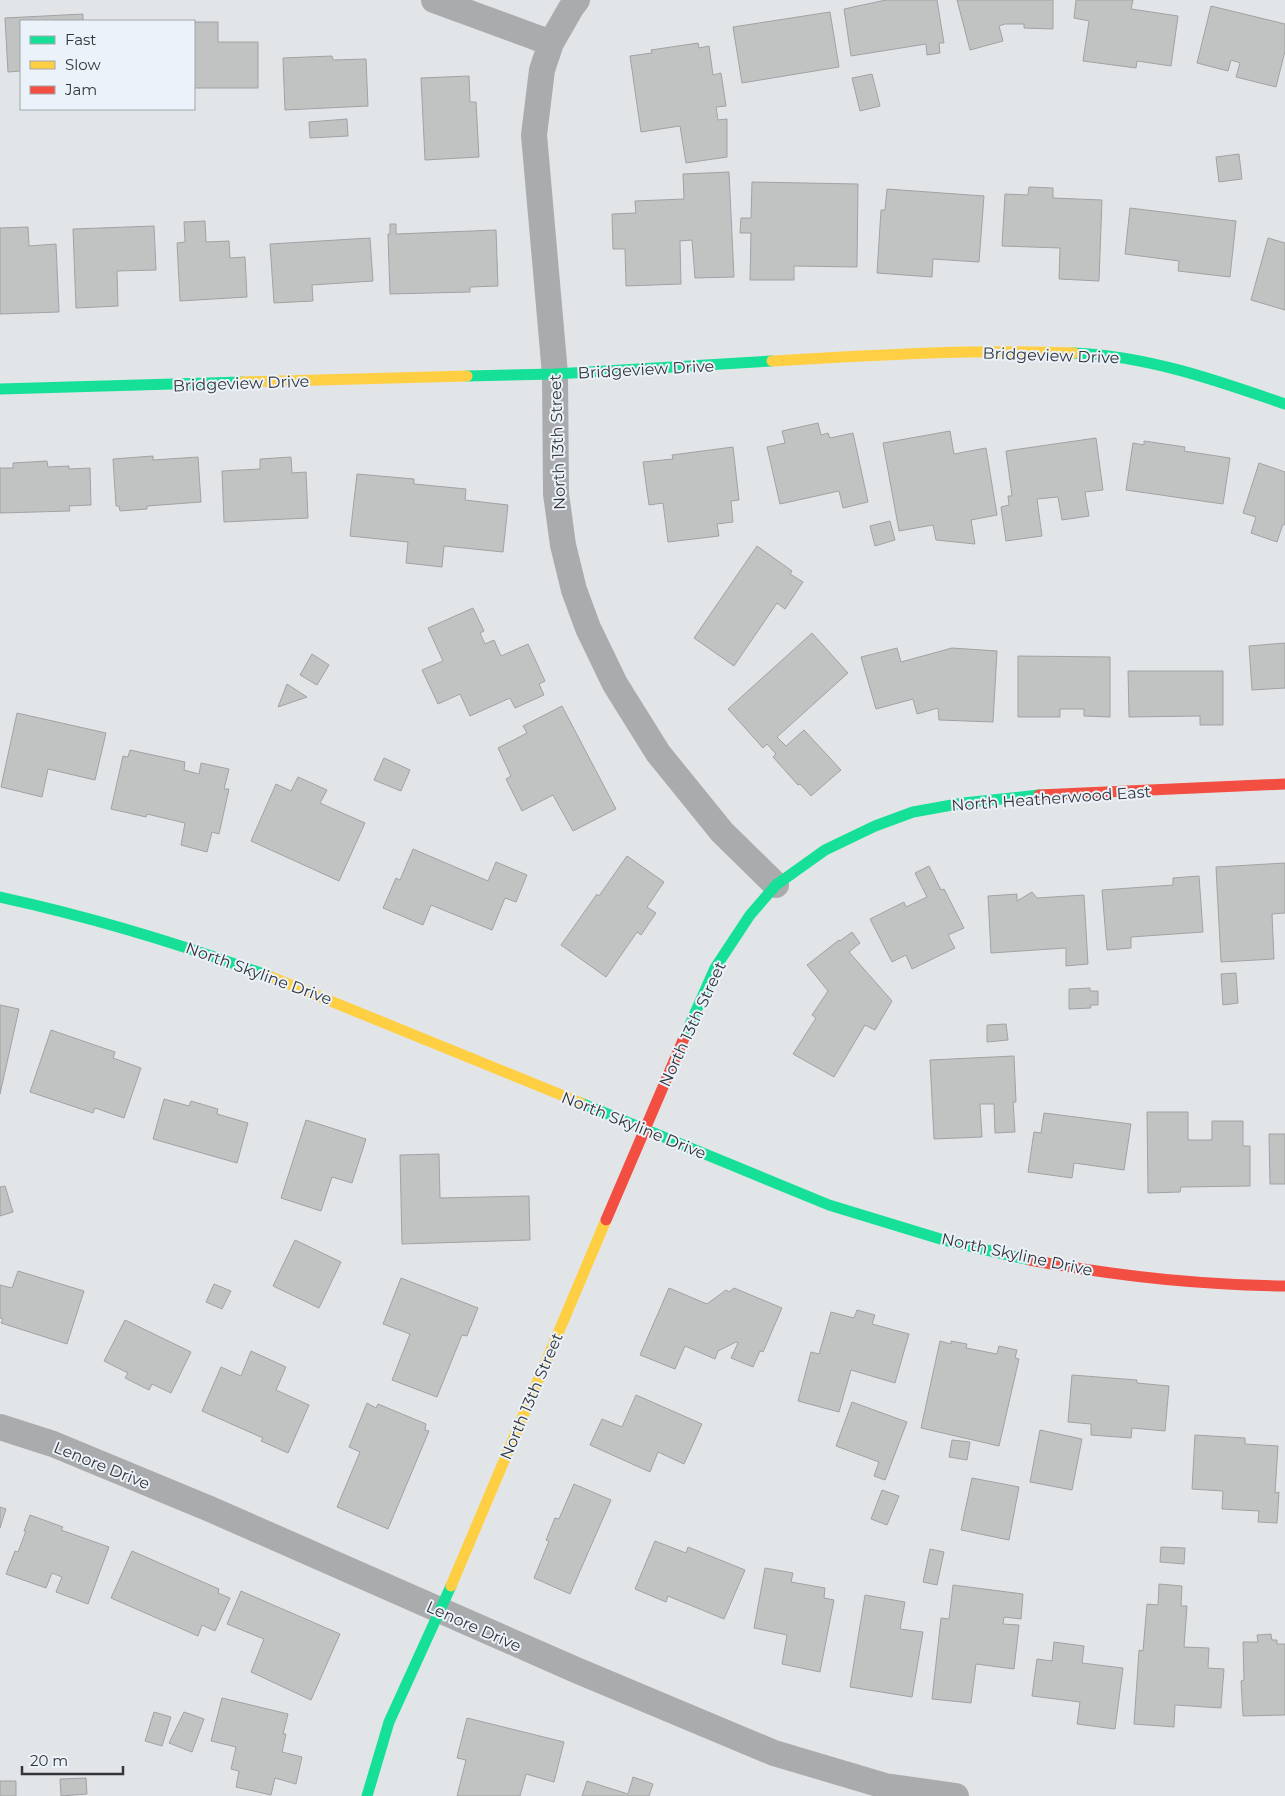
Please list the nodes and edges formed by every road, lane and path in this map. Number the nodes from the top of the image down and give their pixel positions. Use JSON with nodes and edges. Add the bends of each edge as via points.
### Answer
{"nodes":[{"id":1,"x":434,"y":0,"type":"edge"},
{"id":2,"x":578,"y":0,"type":"edge"},
{"id":3,"x":551,"y":43,"type":"junction"},
{"id":4,"x":555,"y":374,"type":"junction"},
{"id":5,"x":0,"y":389,"type":"edge"},
{"id":6,"x":1285,"y":404,"type":"edge"},
{"id":7,"x":1285,"y":784,"type":"edge"},
{"id":8,"x":776,"y":885,"type":"junction"},
{"id":9,"x":0,"y":896,"type":"edge"},
{"id":10,"x":644,"y":1129,"type":"junction"},
{"id":11,"x":1285,"y":1286,"type":"edge"},
{"id":12,"x":0,"y":1427,"type":"edge"},
{"id":13,"x":440,"y":1611,"type":"junction"},
{"id":14,"x":367,"y":1796,"type":"edge"},
{"id":15,"x":956,"y":1796,"type":"edge"}],
"edges":[{"from":1,"to":3,"type":"street"},
{"from":2,"to":3,"type":"street","name":"North 13th Street"},
{"from":3,"to":4,"type":"street","name":"North 13th Street","via":[[542,70],[534,135]]},
{"from":4,"to":5,"type":"street","name":"Bridgeview Drive"},
{"from":4,"to":6,"type":"street","name":"Bridgeview Drive","via":[[889,354],[1063,352],[1154,363]]},
{"from":4,"to":8,"type":"street","name":"North 13th Street","via":[[556,494],[563,545],[588,628],[615,684],[658,753],[722,832]]},
{"from":7,"to":8,"type":"street","name":"North Heatherwood East","via":[[1042,795],[937,807],[913,812],[867,830],[826,850]]},
{"from":8,"to":10,"type":"street","name":"North 13th Street","via":[[750,915],[715,968]]},
{"from":9,"to":10,"type":"street","name":"North Skyline Drive","via":[[156,935],[312,991]]},
{"from":10,"to":11,"type":"street","name":"North Skyline Drive","via":[[830,1205],[986,1251],[1124,1275]]},
{"from":10,"to":13,"type":"street","name":"North 13th Street"},
{"from":12,"to":13,"type":"street","name":"Lenore Drive","via":[[53,1444],[210,1509]]},
{"from":13,"to":14,"type":"street","name":"North 13th Street","via":[[389,1722]]},
{"from":13,"to":15,"type":"street","name":"Lenore Drive","via":[[774,1753],[885,1786]]}]}
